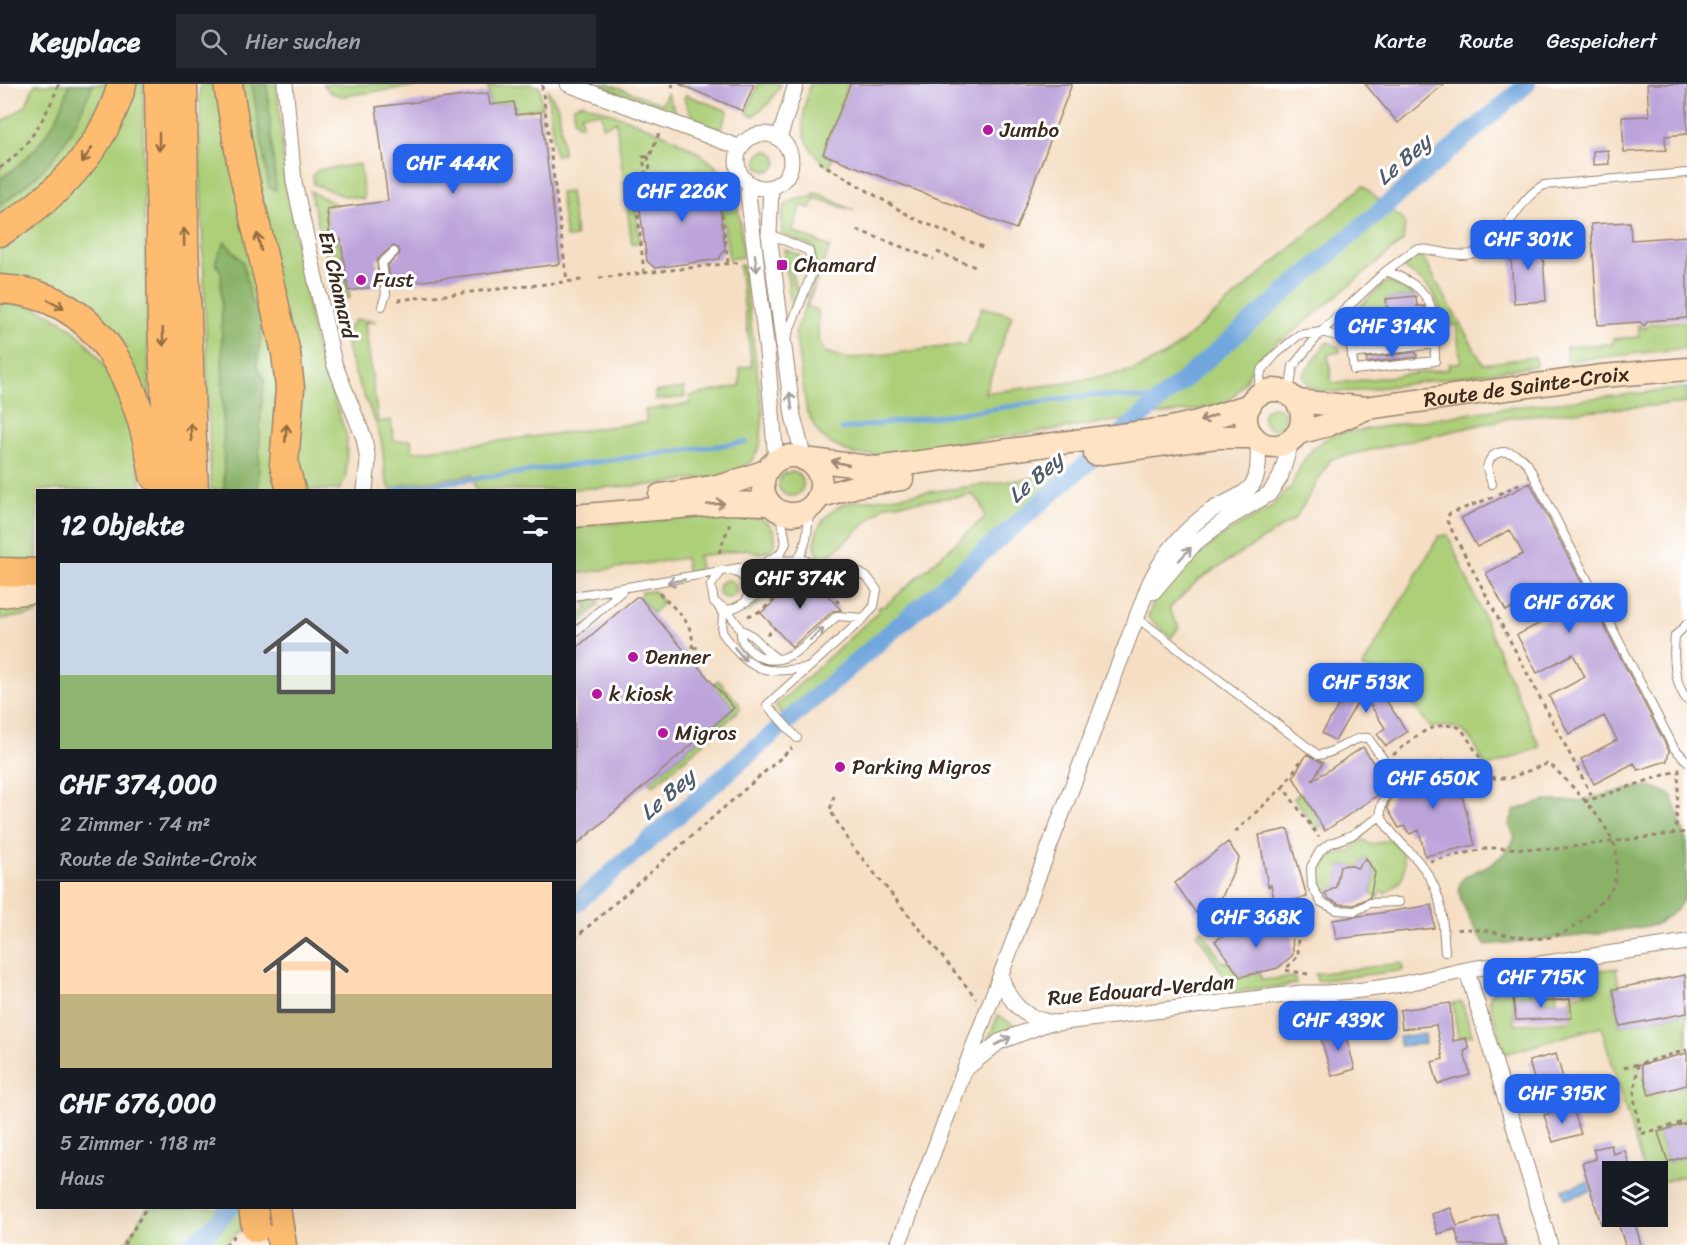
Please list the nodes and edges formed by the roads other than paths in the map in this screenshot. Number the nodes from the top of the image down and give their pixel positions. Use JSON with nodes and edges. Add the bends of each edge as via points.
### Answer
{"nodes":[{"id":1,"x":122,"y":84,"type":"edge"},
{"id":2,"x":159,"y":84,"type":"edge"},
{"id":3,"x":183,"y":84,"type":"edge"},
{"id":4,"x":228,"y":84,"type":"edge"},
{"id":5,"x":285,"y":84,"type":"edge"},
{"id":6,"x":568,"y":84,"type":"edge"},
{"id":7,"x":796,"y":84,"type":"edge"},
{"id":8,"x":779,"y":139,"type":"junction"},
{"id":9,"x":741,"y":148,"type":"junction"},
{"id":10,"x":1687,"y":173,"type":"edge"},
{"id":11,"x":750,"y":184,"type":"junction"},
{"id":12,"x":771,"y":188,"type":"junction"},
{"id":13,"x":0,"y":232,"type":"edge"},
{"id":14,"x":769,"y":234,"type":"junction"},
{"id":15,"x":394,"y":252,"type":"dead end"},
{"id":16,"x":1386,"y":270,"type":"junction"},
{"id":17,"x":0,"y":289,"type":"edge"},
{"id":18,"x":382,"y":306,"type":"dead end"},
{"id":19,"x":1320,"y":332,"type":"junction"},
{"id":20,"x":1435,"y":332,"type":"junction"},
{"id":21,"x":1350,"y":339,"type":"junction"},
{"id":22,"x":1435,"y":344,"type":"junction"},
{"id":23,"x":783,"y":345,"type":"junction"},
{"id":24,"x":1352,"y":354,"type":"junction"},
{"id":25,"x":1687,"y":369,"type":"edge"},
{"id":26,"x":1293,"y":398,"type":"junction"},
{"id":27,"x":1253,"y":401,"type":"junction"},
{"id":28,"x":1366,"y":408,"type":"junction"},
{"id":29,"x":1295,"y":436,"type":"junction"},
{"id":30,"x":1256,"y":439,"type":"junction"},
{"id":31,"x":804,"y":459,"type":"junction"},
{"id":32,"x":771,"y":466,"type":"junction"},
{"id":33,"x":1492,"y":484,"type":"dead end"},
{"id":34,"x":156,"y":489,"type":"edge"},
{"id":35,"x":170,"y":489,"type":"edge"},
{"id":36,"x":194,"y":489,"type":"edge"},
{"id":37,"x":291,"y":489,"type":"edge"},
{"id":38,"x":365,"y":489,"type":"edge"},
{"id":39,"x":814,"y":502,"type":"junction"},
{"id":40,"x":576,"y":504,"type":"edge"},
{"id":41,"x":775,"y":507,"type":"junction"},
{"id":42,"x":576,"y":516,"type":"edge"},
{"id":43,"x":803,"y":548,"type":"junction"},
{"id":44,"x":805,"y":560,"type":"junction"},
{"id":45,"x":771,"y":561,"type":"junction"},
{"id":46,"x":795,"y":562,"type":"junction"},
{"id":47,"x":732,"y":571,"type":"junction"},
{"id":48,"x":0,"y":572,"type":"edge"},
{"id":49,"x":721,"y":573,"type":"junction"},
{"id":50,"x":36,"y":574,"type":"edge"},
{"id":51,"x":36,"y":574,"type":"edge"},
{"id":52,"x":0,"y":579,"type":"edge"},
{"id":53,"x":624,"y":589,"type":"junction"},
{"id":54,"x":36,"y":591,"type":"edge"},
{"id":55,"x":0,"y":596,"type":"edge"},
{"id":56,"x":576,"y":596,"type":"edge"},
{"id":57,"x":747,"y":599,"type":"junction"},
{"id":58,"x":716,"y":604,"type":"junction"},
{"id":59,"x":728,"y":610,"type":"junction"},
{"id":60,"x":1136,"y":616,"type":"junction"},
{"id":61,"x":864,"y":618,"type":"junction"},
{"id":62,"x":1687,"y":624,"type":"edge"},
{"id":63,"x":741,"y":630,"type":"junction"},
{"id":64,"x":576,"y":631,"type":"edge"},
{"id":65,"x":780,"y":660,"type":"junction"},
{"id":66,"x":808,"y":668,"type":"junction"},
{"id":67,"x":1687,"y":700,"type":"edge"},
{"id":68,"x":799,"y":740,"type":"road end"},
{"id":69,"x":1687,"y":761,"type":"edge"},
{"id":70,"x":1381,"y":816,"type":"junction"},
{"id":71,"x":1399,"y":902,"type":"dead end"},
{"id":72,"x":1687,"y":942,"type":"edge"},
{"id":73,"x":1445,"y":952,"type":"dead end"},
{"id":74,"x":1467,"y":971,"type":"junction"},
{"id":75,"x":1001,"y":976,"type":"junction"},
{"id":76,"x":1048,"y":1023,"type":"junction"},
{"id":77,"x":965,"y":1070,"type":"junction"},
{"id":78,"x":253,"y":1209,"type":"edge"},
{"id":79,"x":276,"y":1209,"type":"edge"},
{"id":80,"x":294,"y":1209,"type":"edge"},
{"id":81,"x":259,"y":1245,"type":"edge"},
{"id":82,"x":282,"y":1245,"type":"edge"},
{"id":83,"x":296,"y":1245,"type":"edge"},
{"id":84,"x":898,"y":1245,"type":"edge"},
{"id":85,"x":1550,"y":1245,"type":"edge"}],
"edges":[{"from":1,"to":13,"type":"highway","one_way":true,"via":[[97,140],[73,174],[40,206]]},
{"from":2,"to":35,"type":"highway","one_way":true,"via":[[161,287]]},
{"from":36,"to":3,"type":"highway","one_way":true,"via":[[184,243]]},
{"from":37,"to":4,"type":"highway","one_way":true,"via":[[284,464],[290,388],[286,353],[242,168]]},
{"from":5,"to":38,"type":"street","name":"En Chamard","via":[[294,183],[334,363],[364,438],[368,461]]},
{"from":6,"to":9,"type":"street"},
{"from":7,"to":8,"type":"street"},
{"from":8,"to":9,"type":"street","via":[[758,135]]},
{"from":8,"to":12,"type":"street","via":[[790,152],[790,170]]},
{"from":9,"to":11,"type":"street","via":[[739,168]]},
{"from":10,"to":16,"type":"lane","via":[[1544,185],[1481,249],[1462,254],[1416,249]]},
{"from":11,"to":12,"type":"street"},
{"from":11,"to":32,"type":"street","one_way":true,"via":[[748,194],[770,374]]},
{"from":12,"to":14,"type":"street"},
{"from":14,"to":23,"type":"street"},
{"from":14,"to":23,"type":"lane","via":[[809,251],[812,273]]},
{"from":15,"to":18,"type":"lane","via":[[382,263],[386,294]]},
{"from":16,"to":19,"type":"lane"},
{"from":16,"to":20,"type":"lane","via":[[1416,284],[1426,295]]},
{"from":17,"to":34,"type":"highway","one_way":true,"via":[[27,293],[62,306],[105,342],[139,407]]},
{"from":19,"to":21,"type":"lane"},
{"from":19,"to":26,"type":"lane","via":[[1293,366]]},
{"from":19,"to":27,"type":"lane","via":[[1299,335],[1276,354],[1261,371]]},
{"from":20,"to":21,"type":"lane"},
{"from":20,"to":22,"type":"lane"},
{"from":21,"to":24,"type":"lane"},
{"from":22,"to":24,"type":"lane"},
{"from":22,"to":24,"type":"lane","via":[[1435,361],[1354,370]]},
{"from":31,"to":23,"type":"street","one_way":true},
{"from":25,"to":28,"type":"main road","name":"Route de Sainte-Croix","via":[[1602,376]]},
{"from":26,"to":27,"type":"main road","via":[[1273,390]]},
{"from":26,"to":28,"type":"main road","name":"Route de Sainte-Croix"},
{"from":26,"to":29,"type":"main road","via":[[1303,417]]},
{"from":27,"to":30,"type":"main road","via":[[1247,425]]},
{"from":27,"to":31,"type":"main road","one_way":true,"via":[[1198,422],[1166,429],[876,468]]},
{"from":28,"to":29,"type":"main road","name":"Route de Sainte-Croix"},
{"from":29,"to":30,"type":"main road","via":[[1276,446]]},
{"from":60,"to":29,"type":"street","one_way":true,"via":[[1195,543],[1225,520],[1260,501],[1277,485]]},
{"from":30,"to":39,"type":"main road","via":[[1216,437],[857,486]]},
{"from":30,"to":60,"type":"street","via":[[1258,472],[1254,482],[1185,532],[1164,555]]},
{"from":31,"to":32,"type":"main road","via":[[784,457]]},
{"from":31,"to":39,"type":"main road","via":[[817,470],[820,488]]},
{"from":32,"to":40,"type":"main road","via":[[725,485]]},
{"from":32,"to":41,"type":"main road","via":[[763,488]]},
{"from":33,"to":69,"type":"lane","via":[[1487,473],[1488,462],[1494,455],[1503,451],[1521,457],[1674,748]]},
{"from":39,"to":41,"type":"main road","via":[[800,512]]},
{"from":39,"to":43,"type":"lane"},
{"from":42,"to":41,"type":"main road","one_way":true,"via":[[727,503]]},
{"from":41,"to":45,"type":"lane","via":[[786,543]]},
{"from":43,"to":44,"type":"lane"},
{"from":43,"to":46,"type":"lane"},
{"from":44,"to":46,"type":"lane"},
{"from":44,"to":61,"type":"lane","via":[[825,570],[858,572],[868,578],[876,586],[877,594],[874,606]]},
{"from":45,"to":46,"type":"lane"},
{"from":45,"to":47,"type":"lane"},
{"from":46,"to":57,"type":"lane"},
{"from":47,"to":49,"type":"lane"},
{"from":47,"to":57,"type":"lane","via":[[746,580]]},
{"from":48,"to":50,"type":"highway"},
{"from":49,"to":53,"type":"lane","one_way":true},
{"from":49,"to":58,"type":"lane","via":[[711,585],[711,597]]},
{"from":51,"to":52,"type":"main road"},
{"from":53,"to":56,"type":"lane"},
{"from":53,"to":64,"type":"lane"},
{"from":54,"to":55,"type":"main road"},
{"from":57,"to":59,"type":"lane"},
{"from":58,"to":59,"type":"lane"},
{"from":58,"to":66,"type":"lane","one_way":true,"via":[[723,614],[722,632],[750,666],[769,672]]},
{"from":59,"to":63,"type":"lane"},
{"from":60,"to":70,"type":"lane","via":[[1318,755],[1329,755],[1360,737],[1368,738],[1390,775]]},
{"from":60,"to":75,"type":"street"},
{"from":65,"to":61,"type":"lane","one_way":true,"via":[[794,654],[837,616]]},
{"from":61,"to":66,"type":"lane"},
{"from":62,"to":67,"type":"lane","via":[[1675,636],[1673,650],[1675,670]]},
{"from":63,"to":65,"type":"lane","via":[[752,633]]},
{"from":63,"to":65,"type":"lane","via":[[741,639],[756,657]]},
{"from":66,"to":68,"type":"lane","via":[[769,707]]},
{"from":70,"to":71,"type":"lane","via":[[1326,846],[1314,858],[1310,877],[1322,902],[1345,912],[1370,903]]},
{"from":70,"to":73,"type":"lane","via":[[1420,863],[1440,898]]},
{"from":72,"to":74,"type":"street","name":"Rue Edouard-Verdan","via":[[1513,968]]},
{"from":74,"to":76,"type":"street","name":"Rue Edouard-Verdan","via":[[1326,994],[1302,993]]},
{"from":74,"to":85,"type":"street"},
{"from":75,"to":76,"type":"street","name":"Rue Edouard-Verdan","via":[[1015,1005]]},
{"from":75,"to":77,"type":"street"},
{"from":77,"to":76,"type":"street","one_way":true,"via":[[999,1042]]},
{"from":77,"to":84,"type":"street"},
{"from":78,"to":81,"type":"highway","bridge":true},
{"from":79,"to":82,"type":"highway"},
{"from":80,"to":83,"type":"highway"}]}
